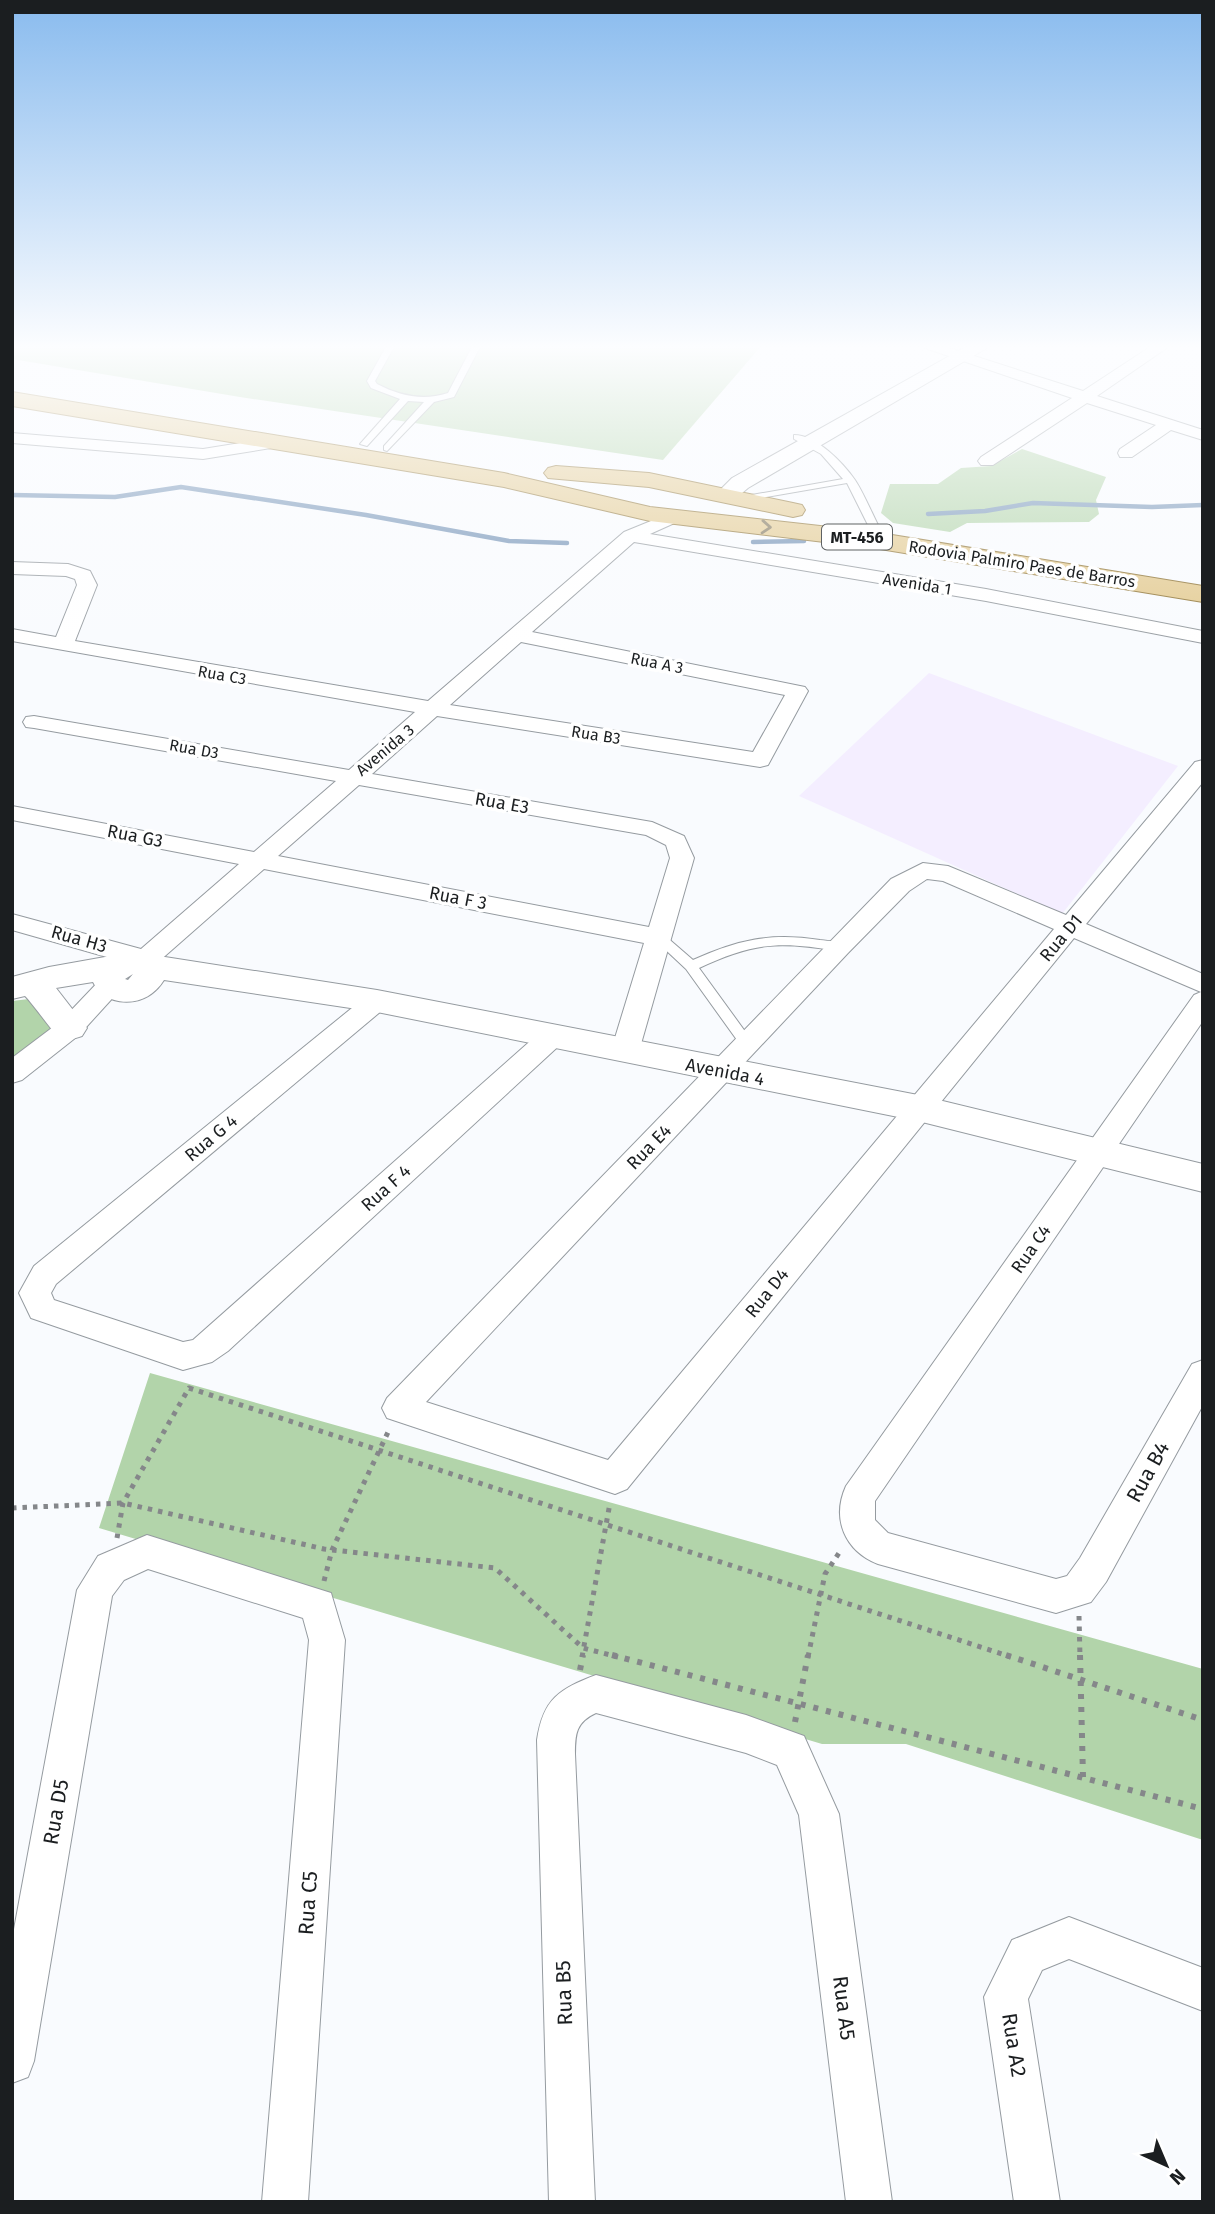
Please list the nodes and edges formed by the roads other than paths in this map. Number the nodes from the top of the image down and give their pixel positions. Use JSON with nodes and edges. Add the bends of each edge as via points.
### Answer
{"nodes":[{"id":1,"x":135,"y":448,"type":"edge"},
{"id":2,"x":238,"y":448,"type":"edge"},
{"id":3,"x":315,"y":448,"type":"edge"},
{"id":4,"x":389,"y":448,"type":"edge"},
{"id":5,"x":787,"y":448,"type":"edge"},
{"id":6,"x":792,"y":448,"type":"edge"},
{"id":7,"x":816,"y":448,"type":"edge"},
{"id":8,"x":1007,"y":448,"type":"edge"},
{"id":9,"x":1133,"y":448,"type":"edge"},
{"id":10,"x":1126,"y":453,"type":"dead end"},
{"id":11,"x":987,"y":461,"type":"dead end"},
{"id":12,"x":649,"y":480,"type":"junction"},
{"id":13,"x":851,"y":480,"type":"junction"},
{"id":14,"x":699,"y":489,"type":"junction"},
{"id":15,"x":736,"y":497,"type":"junction"},
{"id":16,"x":621,"y":508,"type":"junction"},
{"id":17,"x":685,"y":518,"type":"junction"},
{"id":18,"x":873,"y":525,"type":"junction"},
{"id":19,"x":630,"y":536,"type":"junction"},
{"id":20,"x":12,"y":568,"type":"edge"},
{"id":21,"x":1203,"y":578,"type":"edge"},
{"id":22,"x":1203,"y":594,"type":"edge"},
{"id":23,"x":12,"y":635,"type":"edge"},
{"id":24,"x":516,"y":635,"type":"junction"},
{"id":25,"x":1203,"y":637,"type":"edge"},
{"id":26,"x":63,"y":645,"type":"junction"},
{"id":27,"x":432,"y":711,"type":"junction"},
{"id":28,"x":34,"y":722,"type":"dead end"},
{"id":29,"x":760,"y":760,"type":"joint"},
{"id":30,"x":1200,"y":774,"type":"edge"},
{"id":31,"x":353,"y":777,"type":"junction"},
{"id":32,"x":12,"y":813,"type":"edge"},
{"id":33,"x":257,"y":859,"type":"junction"},
{"id":34,"x":12,"y":922,"type":"edge"},
{"id":35,"x":1069,"y":927,"type":"junction"},
{"id":36,"x":659,"y":937,"type":"junction"},
{"id":37,"x":839,"y":947,"type":"junction"},
{"id":38,"x":691,"y":965,"type":"junction"},
{"id":39,"x":129,"y":975,"type":"junction"},
{"id":40,"x":1203,"y":984,"type":"edge"},
{"id":41,"x":20,"y":988,"type":"edge"},
{"id":42,"x":377,"y":1001,"type":"junction"},
{"id":43,"x":1203,"y":1001,"type":"edge"},
{"id":44,"x":74,"y":1024,"type":"junction"},
{"id":45,"x":554,"y":1035,"type":"junction"},
{"id":46,"x":747,"y":1044,"type":"junction"},
{"id":47,"x":625,"y":1051,"type":"junction"},
{"id":48,"x":722,"y":1071,"type":"junction"},
{"id":49,"x":12,"y":1073,"type":"edge"},
{"id":50,"x":918,"y":1108,"type":"junction"},
{"id":51,"x":1098,"y":1153,"type":"junction"},
{"id":52,"x":1203,"y":1178,"type":"edge"},
{"id":53,"x":45,"y":1275,"type":"joint"},
{"id":54,"x":1203,"y":1374,"type":"edge"},
{"id":55,"x":615,"y":1478,"type":"joint"},
{"id":56,"x":111,"y":1568,"type":"joint"},
{"id":57,"x":1086,"y":1580,"type":"joint"},
{"id":58,"x":576,"y":1699,"type":"joint"},
{"id":59,"x":1203,"y":1990,"type":"edge"},
{"id":60,"x":12,"y":2061,"type":"edge"},
{"id":61,"x":285,"y":2202,"type":"edge"},
{"id":62,"x":572,"y":2202,"type":"edge"},
{"id":63,"x":869,"y":2202,"type":"edge"},
{"id":64,"x":1037,"y":2202,"type":"edge"}],
"edges":[{"from":1,"to":2,"type":"street","via":[[203,454]]},
{"from":3,"to":16,"type":"main road","name":"Rodovia Palmiro Paes de Barros","number":"MT-456","via":[[504,480]]},
{"from":4,"to":12,"type":"main road","name":"Rodovia Palmiro Paes de Barros","number":"MT-456","via":[[531,470]]},
{"from":5,"to":14,"type":"street"},
{"from":6,"to":15,"type":"street","via":[[740,483]]},
{"from":7,"to":13,"type":"lane","via":[[841,466]]},
{"from":8,"to":11,"type":"street"},
{"from":9,"to":10,"type":"street"},
{"from":12,"to":14,"type":"main road","name":"Rodovia Palmiro Paes de Barros","number":"MT-456"},
{"from":12,"to":16,"type":"main road","via":[[619,490],[616,502]]},
{"from":13,"to":15,"type":"lane"},
{"from":13,"to":18,"type":"lane"},
{"from":14,"to":15,"type":"main road","name":"Rodovia Palmiro Paes de Barros","number":"MT-456"},
{"from":15,"to":17,"type":"main road","via":[[722,509]]},
{"from":15,"to":18,"type":"main road","name":"Rodovia Palmiro Paes de Barros","number":"MT-456"},
{"from":16,"to":17,"type":"main road","name":"Rodovia Palmiro Paes de Barros","number":"MT-456"},
{"from":16,"to":19,"type":"street","via":[[634,522]]},
{"from":17,"to":19,"type":"street","name":"Avenida 3"},
{"from":17,"to":22,"type":"main road","name":"Rodovia Palmiro Paes de Barros","number":"MT-456","one_way":true,"via":[[874,540]]},
{"from":18,"to":21,"type":"main road","name":"Rodovia Palmiro Paes de Barros","number":"MT-456"},
{"from":19,"to":24,"type":"street","name":"Avenida 3"},
{"from":19,"to":25,"type":"street","name":"Avenida 1","via":[[986,595]]},
{"from":20,"to":26,"type":"street","via":[[68,570],[83,575],[88,585]]},
{"from":23,"to":26,"type":"street","name":"Rua C3"},
{"from":24,"to":27,"type":"street","name":"Avenida 3"},
{"from":24,"to":29,"type":"street","name":"Rua A 3","via":[[798,691]]},
{"from":26,"to":27,"type":"street","name":"Rua C3"},
{"from":27,"to":29,"type":"street","name":"Rua B3"},
{"from":27,"to":31,"type":"street","name":"Avenida 3"},
{"from":28,"to":31,"type":"street","name":"Rua D3"},
{"from":30,"to":35,"type":"street","name":"Rua D1"},
{"from":31,"to":33,"type":"street","name":"Avenida 3"},
{"from":31,"to":36,"type":"street","name":"Rua E3","via":[[652,828],[676,841],[682,858]]},
{"from":32,"to":33,"type":"street","name":"Rua G3"},
{"from":33,"to":36,"type":"street","name":"Rua F 3"},
{"from":33,"to":39,"type":"street","name":"Avenida 3"},
{"from":34,"to":39,"type":"street","name":"Rua H3"},
{"from":35,"to":37,"type":"street","name":"Rua E4","via":[[948,874],[923,871],[900,885]]},
{"from":35,"to":40,"type":"street"},
{"from":35,"to":50,"type":"street","name":"Rua D1"},
{"from":36,"to":38,"type":"lane"},
{"from":36,"to":47,"type":"street"},
{"from":37,"to":38,"type":"lane","via":[[768,938]]},
{"from":37,"to":46,"type":"street","name":"Rua E4"},
{"from":38,"to":46,"type":"lane"},
{"from":39,"to":41,"type":"street","name":"Avenida 4"},
{"from":39,"to":42,"type":"street","name":"Avenida 4","via":[[245,979]]},
{"from":39,"to":44,"type":"street","name":"Avenida 3"},
{"from":41,"to":44,"type":"street","via":[[51,1002]]},
{"from":42,"to":45,"type":"street","name":"Avenida 4"},
{"from":42,"to":53,"type":"street","name":"Rua G 4"},
{"from":43,"to":51,"type":"street","name":"Rua C4"},
{"from":44,"to":49,"type":"street","name":"Avenida 3"},
{"from":45,"to":47,"type":"street","name":"Avenida 4"},
{"from":45,"to":53,"type":"street","name":"Rua F 4","via":[[201,1352],[183,1356],[42,1309],[35,1293]]},
{"from":46,"to":48,"type":"street","name":"Rua E4"},
{"from":47,"to":48,"type":"street","name":"Avenida 4"},
{"from":48,"to":50,"type":"street","name":"Avenida 4"},
{"from":48,"to":55,"type":"street","name":"Rua E4","via":[[399,1408]]},
{"from":50,"to":51,"type":"street","name":"Avenida 4"},
{"from":50,"to":55,"type":"street","name":"Rua D4"},
{"from":51,"to":52,"type":"street","name":"Avenida 4"},
{"from":51,"to":57,"type":"street","name":"Rua C4","via":[[857,1511],[878,1547],[1056,1595]]},
{"from":54,"to":57,"type":"street","name":"Rua B4"},
{"from":56,"to":60,"type":"street","name":"Rua D5","via":[[95,1590]]},
{"from":56,"to":61,"type":"street","name":"Rua C5","via":[[147,1552],[318,1605],[327,1640]]},
{"from":58,"to":62,"type":"street","name":"Rua B5","via":[[557,1721],[556,1784]]},
{"from":58,"to":63,"type":"street","name":"Rua A5","via":[[596,1694],[790,1750],[819,1814]]},
{"from":59,"to":64,"type":"street","name":"Rua A2","via":[[1069,1938],[1027,1955],[1006,1997]]}]}
